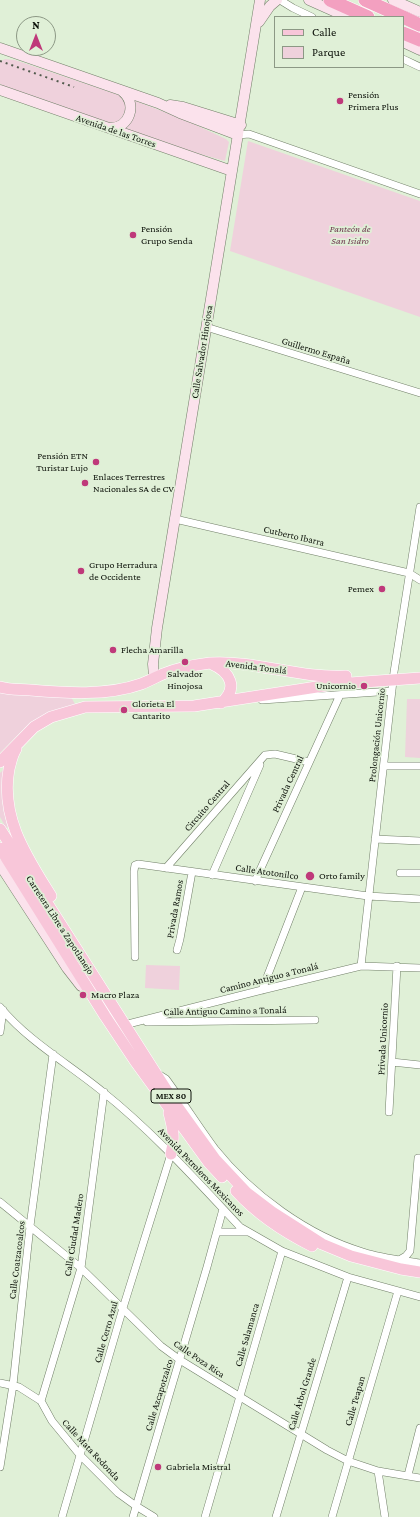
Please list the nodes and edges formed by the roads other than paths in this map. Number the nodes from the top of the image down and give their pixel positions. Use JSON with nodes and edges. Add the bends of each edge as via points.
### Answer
{"nodes":[{"id":1,"x":260,"y":0,"type":"edge"},
{"id":2,"x":279,"y":0,"type":"edge"},
{"id":3,"x":309,"y":0,"type":"edge"},
{"id":4,"x":330,"y":0,"type":"edge"},
{"id":5,"x":365,"y":0,"type":"edge"},
{"id":6,"x":393,"y":0,"type":"edge"},
{"id":7,"x":420,"y":12,"type":"edge"},
{"id":8,"x":310,"y":16,"type":"edge"},
{"id":9,"x":345,"y":16,"type":"edge"},
{"id":10,"x":366,"y":16,"type":"edge"},
{"id":11,"x":401,"y":16,"type":"edge"},
{"id":12,"x":404,"y":17,"type":"edge"},
{"id":13,"x":420,"y":25,"type":"edge"},
{"id":14,"x":256,"y":28,"type":"junction"},
{"id":15,"x":404,"y":36,"type":"edge"},
{"id":16,"x":420,"y":42,"type":"edge"},
{"id":17,"x":0,"y":48,"type":"edge"},
{"id":18,"x":420,"y":50,"type":"edge"},
{"id":19,"x":404,"y":59,"type":"edge"},
{"id":20,"x":420,"y":67,"type":"edge"},
{"id":21,"x":0,"y":90,"type":"edge"},
{"id":22,"x":120,"y":90,"type":"junction"},
{"id":23,"x":107,"y":128,"type":"junction"},
{"id":24,"x":240,"y":130,"type":"junction"},
{"id":25,"x":232,"y":171,"type":"junction"},
{"id":26,"x":420,"y":194,"type":"edge"},
{"id":27,"x":206,"y":328,"type":"junction"},
{"id":28,"x":420,"y":393,"type":"edge"},
{"id":29,"x":420,"y":507,"type":"edge"},
{"id":30,"x":175,"y":519,"type":"junction"},
{"id":31,"x":409,"y":573,"type":"junction"},
{"id":32,"x":420,"y":580,"type":"edge"},
{"id":33,"x":210,"y":663,"type":"junction"},
{"id":34,"x":420,"y":670,"type":"edge"},
{"id":35,"x":393,"y":676,"type":"junction"},
{"id":36,"x":154,"y":677,"type":"junction"},
{"id":37,"x":420,"y":678,"type":"edge"},
{"id":38,"x":0,"y":687,"type":"edge"},
{"id":39,"x":392,"y":691,"type":"junction"},
{"id":40,"x":340,"y":695,"type":"junction"},
{"id":41,"x":225,"y":702,"type":"junction"},
{"id":42,"x":21,"y":740,"type":"junction"},
{"id":43,"x":263,"y":757,"type":"junction"},
{"id":44,"x":0,"y":762,"type":"edge"},
{"id":45,"x":309,"y":762,"type":"junction"},
{"id":46,"x":384,"y":766,"type":"junction"},
{"id":47,"x":420,"y":766,"type":"edge"},
{"id":48,"x":0,"y":829,"type":"edge"},
{"id":49,"x":375,"y":840,"type":"junction"},
{"id":50,"x":420,"y":841,"type":"edge"},
{"id":51,"x":0,"y":848,"type":"edge"},
{"id":52,"x":0,"y":865,"type":"edge"},
{"id":53,"x":166,"y":868,"type":"junction"},
{"id":54,"x":192,"y":872,"type":"junction"},
{"id":55,"x":400,"y":872,"type":"dead end"},
{"id":56,"x":420,"y":873,"type":"edge"},
{"id":57,"x":212,"y":875,"type":"junction"},
{"id":58,"x":254,"y":881,"type":"junction"},
{"id":59,"x":302,"y":887,"type":"junction"},
{"id":60,"x":368,"y":896,"type":"junction"},
{"id":61,"x":420,"y":899,"type":"edge"},
{"id":62,"x":177,"y":950,"type":"dead end"},
{"id":63,"x":135,"y":957,"type":"dead end"},
{"id":64,"x":361,"y":966,"type":"junction"},
{"id":65,"x":397,"y":966,"type":"junction"},
{"id":66,"x":420,"y":968,"type":"edge"},
{"id":67,"x":262,"y":990,"type":"junction"},
{"id":68,"x":1,"y":1009,"type":"edge"},
{"id":69,"x":105,"y":1016,"type":"junction"},
{"id":70,"x":315,"y":1020,"type":"dead end"},
{"id":71,"x":122,"y":1022,"type":"junction"},
{"id":72,"x":136,"y":1022,"type":"junction"},
{"id":73,"x":0,"y":1032,"type":"edge"},
{"id":74,"x":53,"y":1054,"type":"junction"},
{"id":75,"x":392,"y":1062,"type":"junction"},
{"id":76,"x":420,"y":1065,"type":"edge"},
{"id":77,"x":104,"y":1092,"type":"junction"},
{"id":78,"x":166,"y":1105,"type":"junction"},
{"id":79,"x":389,"y":1112,"type":"dead end"},
{"id":80,"x":171,"y":1154,"type":"junction"},
{"id":81,"x":419,"y":1158,"type":"edge"},
{"id":82,"x":0,"y":1202,"type":"edge"},
{"id":83,"x":223,"y":1209,"type":"junction"},
{"id":84,"x":30,"y":1226,"type":"junction"},
{"id":85,"x":217,"y":1232,"type":"junction"},
{"id":86,"x":248,"y":1232,"type":"junction"},
{"id":87,"x":282,"y":1251,"type":"junction"},
{"id":88,"x":410,"y":1251,"type":"junction"},
{"id":89,"x":363,"y":1256,"type":"junction"},
{"id":90,"x":399,"y":1260,"type":"junction"},
{"id":91,"x":420,"y":1260,"type":"edge"},
{"id":92,"x":420,"y":1263,"type":"edge"},
{"id":93,"x":81,"y":1268,"type":"junction"},
{"id":94,"x":420,"y":1272,"type":"edge"},
{"id":95,"x":348,"y":1277,"type":"junction"},
{"id":96,"x":420,"y":1279,"type":"edge"},
{"id":97,"x":398,"y":1291,"type":"junction"},
{"id":98,"x":420,"y":1297,"type":"edge"},
{"id":99,"x":123,"y":1308,"type":"junction"},
{"id":100,"x":180,"y":1360,"type":"junction"},
{"id":101,"x":0,"y":1383,"type":"edge"},
{"id":102,"x":13,"y":1384,"type":"junction"},
{"id":103,"x":240,"y":1397,"type":"junction"},
{"id":104,"x":41,"y":1401,"type":"junction"},
{"id":105,"x":420,"y":1428,"type":"edge"},
{"id":106,"x":300,"y":1434,"type":"junction"},
{"id":107,"x":80,"y":1455,"type":"junction"},
{"id":108,"x":348,"y":1461,"type":"junction"},
{"id":109,"x":0,"y":1468,"type":"edge"},
{"id":110,"x":378,"y":1471,"type":"junction"},
{"id":111,"x":408,"y":1475,"type":"junction"},
{"id":112,"x":420,"y":1478,"type":"edge"},
{"id":113,"x":136,"y":1506,"type":"junction"},
{"id":114,"x":62,"y":1517,"type":"edge"},
{"id":115,"x":133,"y":1517,"type":"edge"},
{"id":116,"x":154,"y":1517,"type":"edge"},
{"id":117,"x":205,"y":1517,"type":"edge"},
{"id":118,"x":276,"y":1517,"type":"edge"},
{"id":119,"x":332,"y":1517,"type":"edge"},
{"id":120,"x":385,"y":1517,"type":"edge"}],
"edges":[{"from":1,"to":14,"type":"street","name":"Calle Salvador Hinojosa"},
{"from":2,"to":8,"type":"street"},
{"from":2,"to":14,"type":"street","name":"Calle Salvador Hinojosa","via":[[270,6]]},
{"from":3,"to":9,"type":"street"},
{"from":4,"to":10,"type":"highway"},
{"from":5,"to":11,"type":"highway"},
{"from":6,"to":7,"type":"street"},
{"from":12,"to":13,"type":"highway"},
{"from":14,"to":24,"type":"street","name":"Calle Salvador Hinojosa"},
{"from":15,"to":16,"type":"highway"},
{"from":15,"to":18,"type":"street"},
{"from":17,"to":22,"type":"street"},
{"from":19,"to":20,"type":"street"},
{"from":21,"to":23,"type":"street","name":"Avenida de las Torres"},
{"from":22,"to":23,"type":"street","via":[[129,100],[129,116],[118,127]]},
{"from":22,"to":24,"type":"street","via":[[158,103],[183,107]]},
{"from":23,"to":25,"type":"street","name":"Avenida de las Torres"},
{"from":24,"to":25,"type":"street","name":"Calle Salvador Hinojosa"},
{"from":24,"to":26,"type":"street"},
{"from":25,"to":27,"type":"street","name":"Calle Salvador Hinojosa"},
{"from":27,"to":28,"type":"street","name":"Guillermo España"},
{"from":27,"to":30,"type":"street","name":"Calle Salvador Hinojosa"},
{"from":29,"to":31,"type":"street","name":"Prolongación Unicornio"},
{"from":30,"to":31,"type":"street","name":"Cutberto Ibarra"},
{"from":30,"to":36,"type":"street","name":"Calle Salvador Hinojosa","via":[[157,628]]},
{"from":31,"to":32,"type":"street","name":"Cutberto Ibarra"},
{"from":31,"to":35,"type":"street","name":"Prolongación Unicornio"},
{"from":33,"to":35,"type":"main road","name":"Avenida Tonalá","via":[[236,664],[322,676]]},
{"from":33,"to":36,"type":"main road","name":"Avenida Tonalá","via":[[177,669]]},
{"from":33,"to":41,"type":"main road","via":[[219,667],[230,682]]},
{"from":34,"to":35,"type":"main road","name":"Avenida Tonalá"},
{"from":35,"to":37,"type":"main road","name":"Avenida Tonalá"},
{"from":35,"to":39,"type":"street","name":"Prolongación Unicornio"},
{"from":35,"to":41,"type":"main road","name":"Avenida Tonalá"},
{"from":36,"to":38,"type":"main road","name":"Avenida Tonalá","via":[[127,688],[91,692]]},
{"from":39,"to":40,"type":"street"},
{"from":39,"to":46,"type":"street","name":"Prolongación Unicornio"},
{"from":40,"to":41,"type":"street"},
{"from":40,"to":45,"type":"street","name":"Privada Central"},
{"from":41,"to":42,"type":"main road","name":"Avenida Tonalá","via":[[194,706],[85,707],[51,717],[34,727]]},
{"from":42,"to":44,"type":"main road","name":"Avenida Tonalá"},
{"from":42,"to":71,"type":"main road","via":[[10,762],[5,792],[6,811],[12,829],[115,1003]]},
{"from":43,"to":45,"type":"street","via":[[271,754]]},
{"from":43,"to":53,"type":"street","name":"Circuito Central"},
{"from":43,"to":57,"type":"street"},
{"from":45,"to":58,"type":"street","name":"Privada Central"},
{"from":46,"to":47,"type":"street"},
{"from":46,"to":49,"type":"street","name":"Prolongación Unicornio"},
{"from":48,"to":71,"type":"main road","name":"Carretera Libre a Zapotlanejo","number":"MEX 80"},
{"from":49,"to":50,"type":"street"},
{"from":49,"to":60,"type":"street","name":"Prolongación Unicornio"},
{"from":51,"to":69,"type":"main road","name":"Carretera Libre a Zapotlanejo","number":"MEX 80"},
{"from":52,"to":69,"type":"street","name":"Carretera Libre a Zapotlanejo","via":[[67,968]]},
{"from":53,"to":54,"type":"street","name":"Calle Atotonilco"},
{"from":53,"to":63,"type":"street","name":"Calle Atotonilco","via":[[135,865]]},
{"from":54,"to":57,"type":"street","name":"Calle Atotonilco"},
{"from":54,"to":62,"type":"street","name":"Privada Ramos"},
{"from":55,"to":56,"type":"street"},
{"from":57,"to":58,"type":"street","name":"Calle Atotonilco"},
{"from":58,"to":59,"type":"street","name":"Calle Atotonilco"},
{"from":59,"to":60,"type":"street","name":"Calle Atotonilco"},
{"from":59,"to":67,"type":"street"},
{"from":60,"to":61,"type":"street","name":"Calle Atotonilco"},
{"from":60,"to":64,"type":"street","name":"Prolongación Unicornio"},
{"from":64,"to":65,"type":"street","name":"Camino Antiguo a Tonalá"},
{"from":64,"to":67,"type":"street","name":"Camino Antiguo a Tonalá"},
{"from":65,"to":66,"type":"street","name":"Camino Antiguo a Tonalá"},
{"from":65,"to":75,"type":"street","name":"Privada Unicornio"},
{"from":67,"to":72,"type":"street","name":"Camino Antiguo a Tonalá"},
{"from":68,"to":73,"type":"street"},
{"from":68,"to":74,"type":"street","name":"Avenida Petroleros Mexicanos"},
{"from":69,"to":78,"type":"main road","name":"Carretera Libre a Zapotlanejo","number":"MEX 80"},
{"from":70,"to":72,"type":"street","name":"Calle Antiguo Camino a Tonalá"},
{"from":71,"to":72,"type":"street","name":"Camino Antiguo a Tonalá"},
{"from":71,"to":89,"type":"main road","name":"Carretera Libre a Zapotlanejo","number":"MEX 80","via":[[215,1159],[247,1192],[272,1212],[322,1244],[351,1256]]},
{"from":74,"to":77,"type":"street","name":"Avenida Petroleros Mexicanos"},
{"from":74,"to":84,"type":"street","name":"Calle Coatzacoalcos"},
{"from":75,"to":76,"type":"street"},
{"from":75,"to":79,"type":"street","name":"Privada Unicornio"},
{"from":77,"to":80,"type":"street","name":"Avenida Petroleros Mexicanos"},
{"from":77,"to":93,"type":"street","name":"Calle Ciudad Madero"},
{"from":78,"to":80,"type":"main road","via":[[174,1134]]},
{"from":78,"to":96,"type":"main road","name":"Carretera Libre a Zapotlanejo","number":"MEX 80","via":[[209,1163],[247,1203],[271,1221],[296,1237],[349,1262]]},
{"from":80,"to":83,"type":"street","name":"Avenida Petroleros Mexicanos"},
{"from":80,"to":99,"type":"street","name":"Calle Cerro Azul"},
{"from":81,"to":88,"type":"street"},
{"from":82,"to":84,"type":"street","name":"Calle Poza Rica"},
{"from":83,"to":85,"type":"street","name":"Calle Azcapotzalco"},
{"from":83,"to":86,"type":"street","name":"Avenida Petroleros Mexicanos"},
{"from":84,"to":93,"type":"street","name":"Calle Poza Rica"},
{"from":84,"to":102,"type":"street","name":"Calle Coatzacoalcos"},
{"from":85,"to":86,"type":"street"},
{"from":85,"to":100,"type":"street","name":"Calle Azcapotzalco"},
{"from":86,"to":87,"type":"street","name":"Avenida Petroleros Mexicanos"},
{"from":87,"to":95,"type":"street","name":"Avenida Petroleros Mexicanos"},
{"from":87,"to":103,"type":"street","name":"Calle Salamanca"},
{"from":88,"to":90,"type":"street"},
{"from":88,"to":91,"type":"street"},
{"from":89,"to":90,"type":"street"},
{"from":89,"to":94,"type":"main road","name":"Carretera Libre a Zapotlanejo","number":"MEX 80"},
{"from":90,"to":92,"type":"street"},
{"from":93,"to":99,"type":"street","name":"Calle Poza Rica"},
{"from":93,"to":104,"type":"street","name":"Calle Ciudad Madero"},
{"from":95,"to":97,"type":"street","name":"Avenida Petroleros Mexicanos"},
{"from":95,"to":106,"type":"street","name":"Calle Árbol Grande"},
{"from":97,"to":98,"type":"street","name":"Avenida Petroleros Mexicanos"},
{"from":97,"to":108,"type":"street","name":"Calle Teapan"},
{"from":99,"to":100,"type":"street","name":"Calle Poza Rica"},
{"from":99,"to":107,"type":"street","name":"Calle Cerro Azul"},
{"from":100,"to":103,"type":"street","name":"Calle Poza Rica"},
{"from":100,"to":113,"type":"street","name":"Calle Azcapotzalco"},
{"from":101,"to":102,"type":"street","name":"Calle Mata Redonda"},
{"from":102,"to":104,"type":"street","name":"Calle Mata Redonda"},
{"from":102,"to":109,"type":"street","name":"Calle Coatzacoalcos"},
{"from":103,"to":106,"type":"street","name":"Calle Poza Rica"},
{"from":103,"to":117,"type":"street","name":"Calle Salamanca"},
{"from":104,"to":107,"type":"street","name":"Calle Mata Redonda","via":[[52,1421]]},
{"from":105,"to":111,"type":"street"},
{"from":106,"to":108,"type":"street","name":"Calle Poza Rica"},
{"from":106,"to":118,"type":"street","name":"Calle Árbol Grande"},
{"from":107,"to":113,"type":"street","name":"Calle Mata Redonda","via":[[118,1493]]},
{"from":107,"to":114,"type":"street","name":"Calle Cerro Azul"},
{"from":108,"to":110,"type":"street","name":"Calle Poza Rica"},
{"from":108,"to":119,"type":"street","name":"Calle Teapan"},
{"from":110,"to":111,"type":"street","name":"Calle Poza Rica"},
{"from":110,"to":120,"type":"street"},
{"from":111,"to":112,"type":"street","name":"Calle Poza Rica"},
{"from":113,"to":115,"type":"street","name":"Calle Azcapotzalco"},
{"from":113,"to":116,"type":"street","name":"Calle Mata Redonda"}]}
